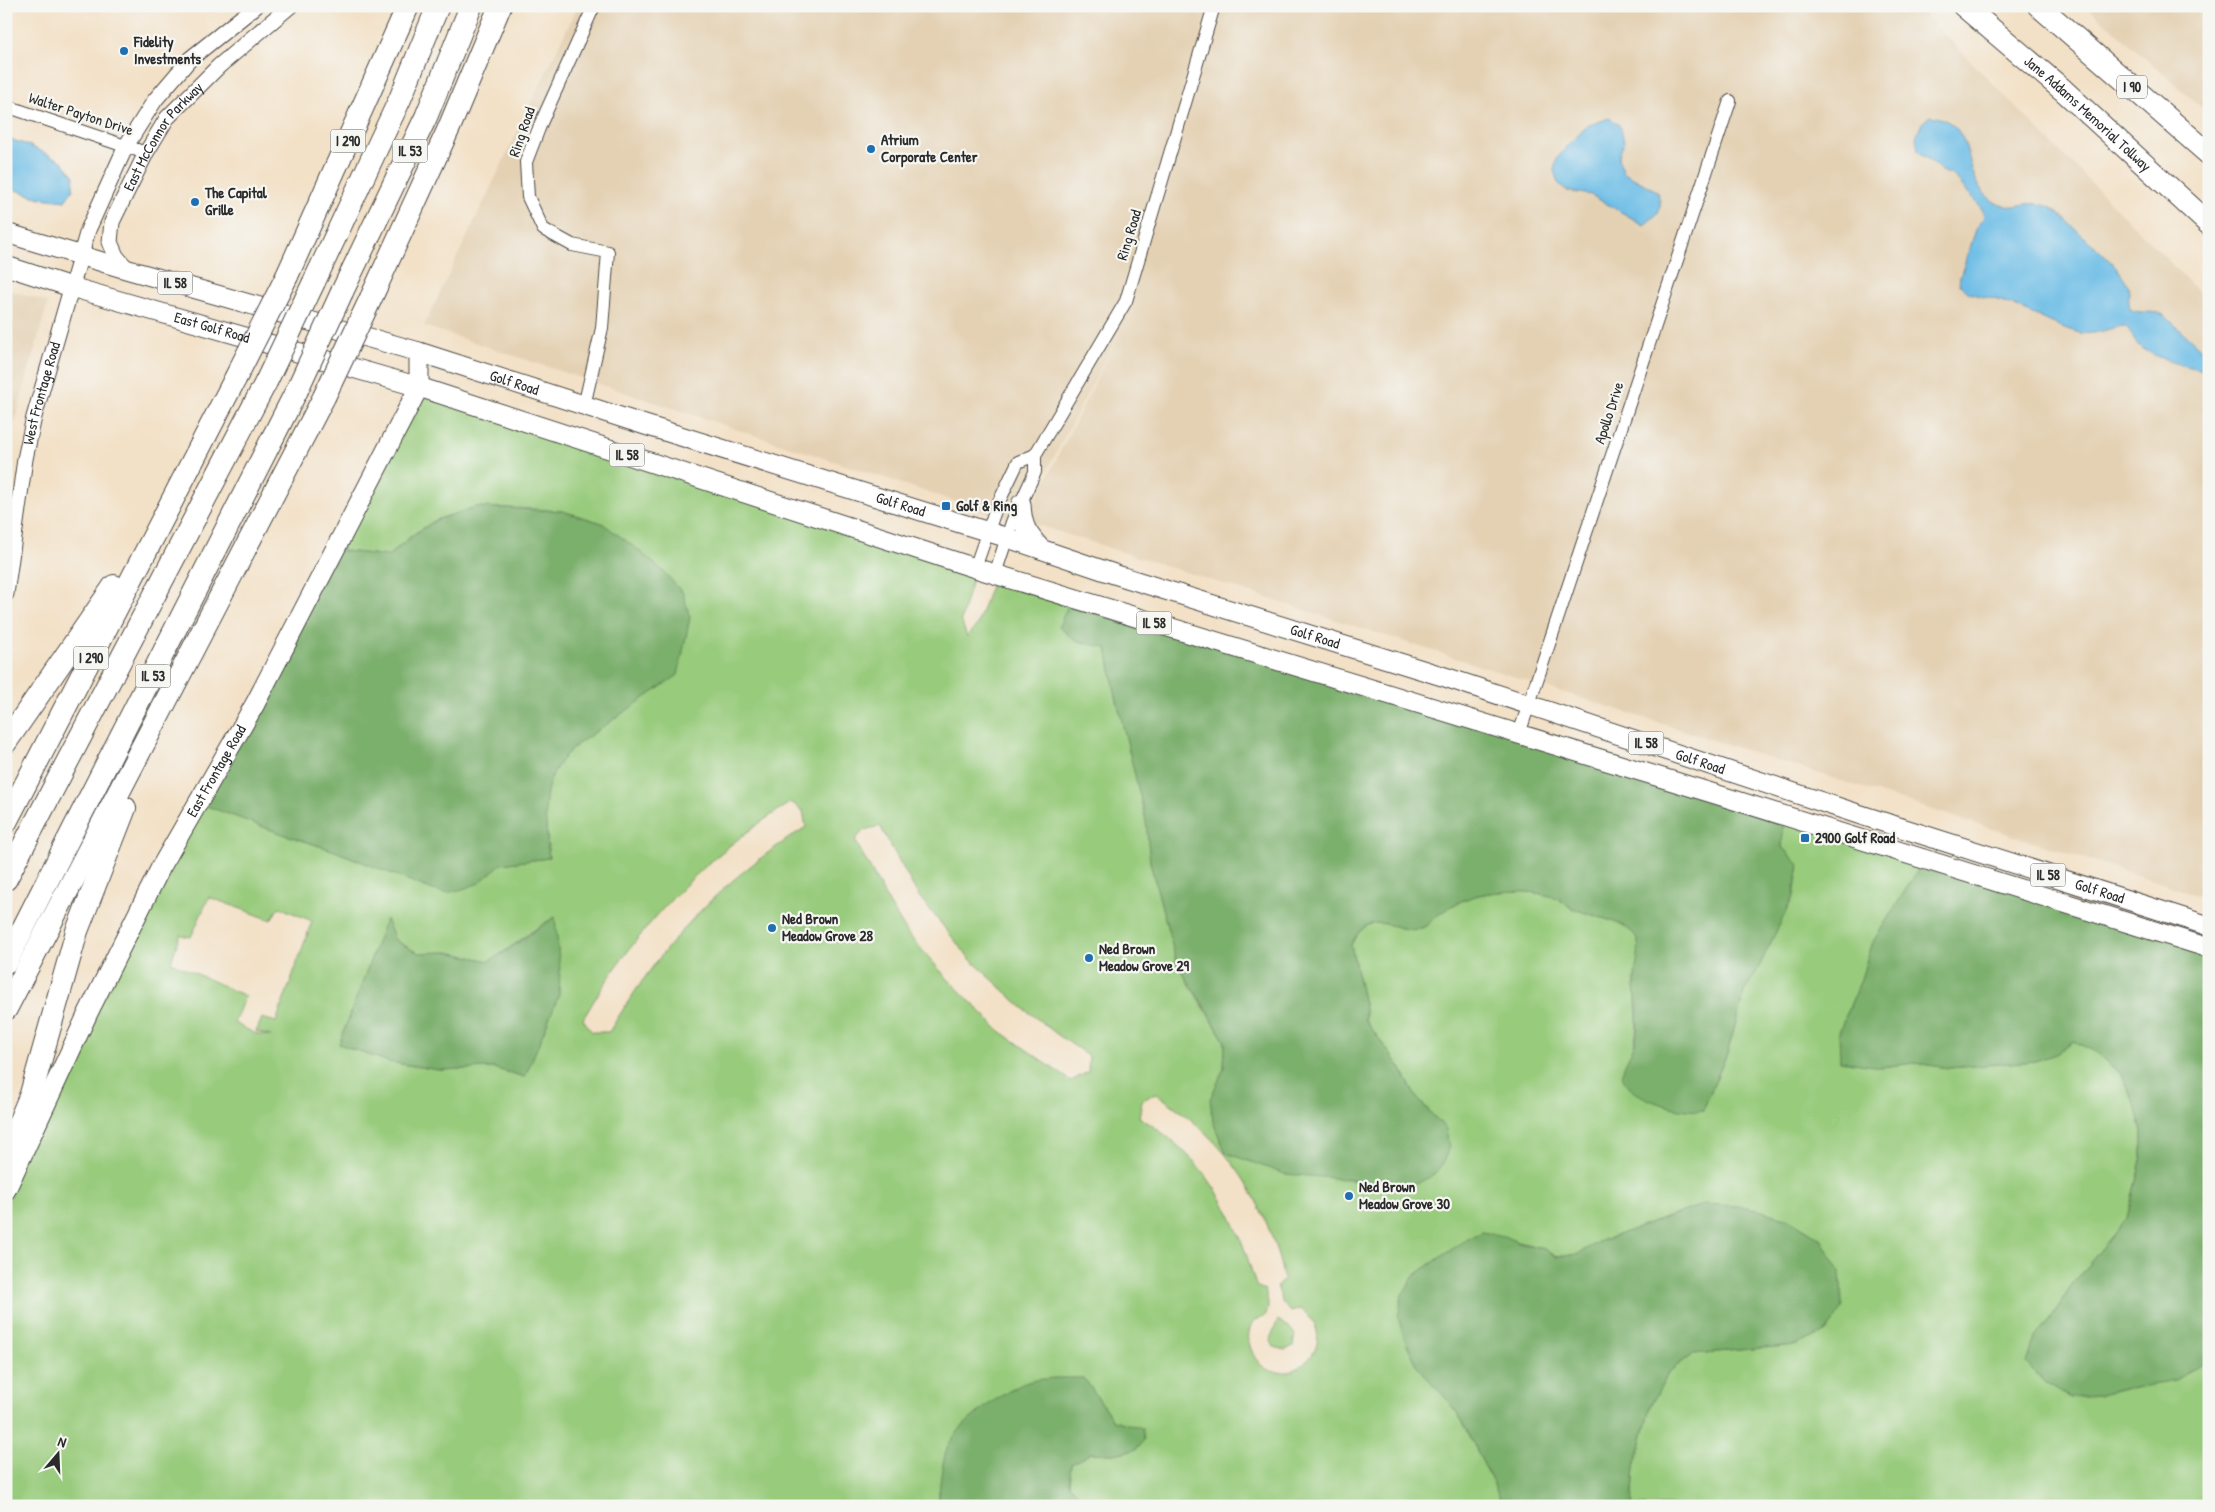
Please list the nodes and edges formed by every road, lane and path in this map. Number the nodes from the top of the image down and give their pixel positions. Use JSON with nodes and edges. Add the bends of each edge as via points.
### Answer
{"nodes":[{"id":1,"x":256,"y":6,"type":"edge"},
{"id":2,"x":290,"y":6,"type":"edge"},
{"id":3,"x":408,"y":6,"type":"edge"},
{"id":4,"x":438,"y":6,"type":"edge"},
{"id":5,"x":471,"y":6,"type":"edge"},
{"id":6,"x":500,"y":6,"type":"edge"},
{"id":7,"x":506,"y":6,"type":"edge"},
{"id":8,"x":594,"y":6,"type":"edge"},
{"id":9,"x":1214,"y":6,"type":"edge"},
{"id":10,"x":1964,"y":6,"type":"edge"},
{"id":11,"x":2039,"y":6,"type":"edge"},
{"id":12,"x":488,"y":36,"type":"junction"},
{"id":13,"x":1730,"y":102,"type":"dead end"},
{"id":14,"x":6,"y":106,"type":"edge"},
{"id":15,"x":126,"y":146,"type":"junction"},
{"id":16,"x":146,"y":153,"type":"junction"},
{"id":17,"x":2209,"y":154,"type":"edge"},
{"id":18,"x":2209,"y":224,"type":"edge"},
{"id":19,"x":6,"y":233,"type":"edge"},
{"id":20,"x":81,"y":256,"type":"junction"},
{"id":21,"x":6,"y":266,"type":"edge"},
{"id":22,"x":129,"y":270,"type":"junction"},
{"id":23,"x":71,"y":287,"type":"junction"},
{"id":24,"x":419,"y":352,"type":"junction"},
{"id":25,"x":419,"y":387,"type":"junction"},
{"id":26,"x":584,"y":406,"type":"junction"},
{"id":27,"x":1035,"y":456,"type":"junction"},
{"id":28,"x":175,"y":494,"type":"junction"},
{"id":29,"x":1021,"y":504,"type":"junction"},
{"id":30,"x":987,"y":532,"type":"junction"},
{"id":31,"x":1008,"y":538,"type":"junction"},
{"id":32,"x":1041,"y":550,"type":"junction"},
{"id":33,"x":975,"y":568,"type":"junction"},
{"id":34,"x":995,"y":574,"type":"junction"},
{"id":35,"x":6,"y":594,"type":"edge"},
{"id":36,"x":169,"y":698,"type":"junction"},
{"id":37,"x":1529,"y":705,"type":"junction"},
{"id":38,"x":1519,"y":734,"type":"junction"},
{"id":39,"x":6,"y":742,"type":"edge"},
{"id":40,"x":6,"y":822,"type":"edge"},
{"id":41,"x":6,"y":879,"type":"edge"},
{"id":42,"x":2209,"y":926,"type":"edge"},
{"id":43,"x":2209,"y":948,"type":"edge"},
{"id":44,"x":6,"y":962,"type":"edge"},
{"id":45,"x":6,"y":1009,"type":"edge"},
{"id":46,"x":6,"y":1154,"type":"edge"},
{"id":47,"x":6,"y":1190,"type":"edge"}],
"edges":[{"from":1,"to":15,"type":"street","name":"East McConnor Parkway","via":[[190,59],[155,100]]},
{"from":2,"to":16,"type":"street","name":"East McConnor Parkway","via":[[195,88],[167,118]]},
{"from":3,"to":28,"type":"highway","number":"I 290","bridge":true,"via":[[287,276]]},
{"from":4,"to":41,"type":"highway","number":"IL 53","bridge":true,"via":[[400,99],[266,382]]},
{"from":5,"to":44,"type":"highway","number":"IL 53","bridge":true,"via":[[426,117],[297,390]]},
{"from":6,"to":12,"type":"highway"},
{"from":7,"to":12,"type":"highway"},
{"from":8,"to":26,"type":"street","name":"Ring Road","via":[[526,162],[528,197],[543,229],[572,245],[608,252],[602,328]]},
{"from":9,"to":27,"type":"street","name":"Ring Road","via":[[1126,301]]},
{"from":10,"to":18,"type":"highway","name":"Jane Addams Memorial Tollway","via":[[2063,90]]},
{"from":11,"to":17,"type":"highway","number":"I 90"},
{"from":12,"to":36,"type":"highway","bridge":true,"via":[[450,128],[324,397]]},
{"from":13,"to":37,"type":"street","name":"Apollo Drive"},
{"from":14,"to":15,"type":"street","name":"Walter Payton Drive"},
{"from":15,"to":16,"type":"street","name":"Walter Payton Drive"},
{"from":15,"to":20,"type":"street","name":"East McConnor Parkway","via":[[88,230]]},
{"from":16,"to":22,"type":"street","name":"East McConnor Parkway","via":[[112,222],[110,242],[116,256]]},
{"from":19,"to":20,"type":"main road","number":"IL 58"},
{"from":20,"to":22,"type":"main road","number":"IL 58"},
{"from":20,"to":23,"type":"street","name":"West Frontage Road"},
{"from":21,"to":23,"type":"main road","name":"East Golf Road","number":"IL 58"},
{"from":22,"to":24,"type":"main road","number":"IL 58"},
{"from":23,"to":25,"type":"main road","name":"East Golf Road","number":"IL 58"},
{"from":23,"to":35,"type":"street","name":"West Frontage Road","via":[[25,458]]},
{"from":24,"to":25,"type":"main road","name":"East Frontage Road"},
{"from":24,"to":26,"type":"main road","name":"Golf Road","number":"IL 58"},
{"from":25,"to":33,"type":"main road","name":"Golf Road","number":"IL 58"},
{"from":25,"to":47,"type":"main road","name":"East Frontage Road","via":[[255,704],[162,866],[88,1013]]},
{"from":26,"to":30,"type":"main road","name":"Golf Road","number":"IL 58"},
{"from":27,"to":29,"type":"street","name":"Ring Road","via":[[1035,472]]},
{"from":27,"to":30,"type":"street","name":"Ring Road","via":[[1018,462]]},
{"from":28,"to":39,"type":"highway"},
{"from":28,"to":40,"type":"highway","number":"I 290"},
{"from":29,"to":31,"type":"street","name":"Ring Road"},
{"from":29,"to":32,"type":"main road","via":[[1026,530]]},
{"from":30,"to":31,"type":"main road","name":"Golf Road","number":"IL 58"},
{"from":30,"to":33,"type":"street","name":"Ring Road"},
{"from":31,"to":32,"type":"main road","name":"Golf Road","number":"IL 58"},
{"from":31,"to":34,"type":"street","name":"Ring Road"},
{"from":32,"to":37,"type":"main road","name":"Golf Road","number":"IL 58"},
{"from":33,"to":34,"type":"main road","name":"Golf Road","number":"IL 58"},
{"from":34,"to":38,"type":"main road","name":"Golf Road","number":"IL 58"},
{"from":36,"to":45,"type":"highway"},
{"from":36,"to":46,"type":"highway","via":[[77,931],[31,1094]]},
{"from":37,"to":38,"type":"street","name":"Apollo Drive"},
{"from":37,"to":42,"type":"main road","name":"Golf Road","number":"IL 58"},
{"from":38,"to":43,"type":"main road","name":"Golf Road","number":"IL 58"}]}
